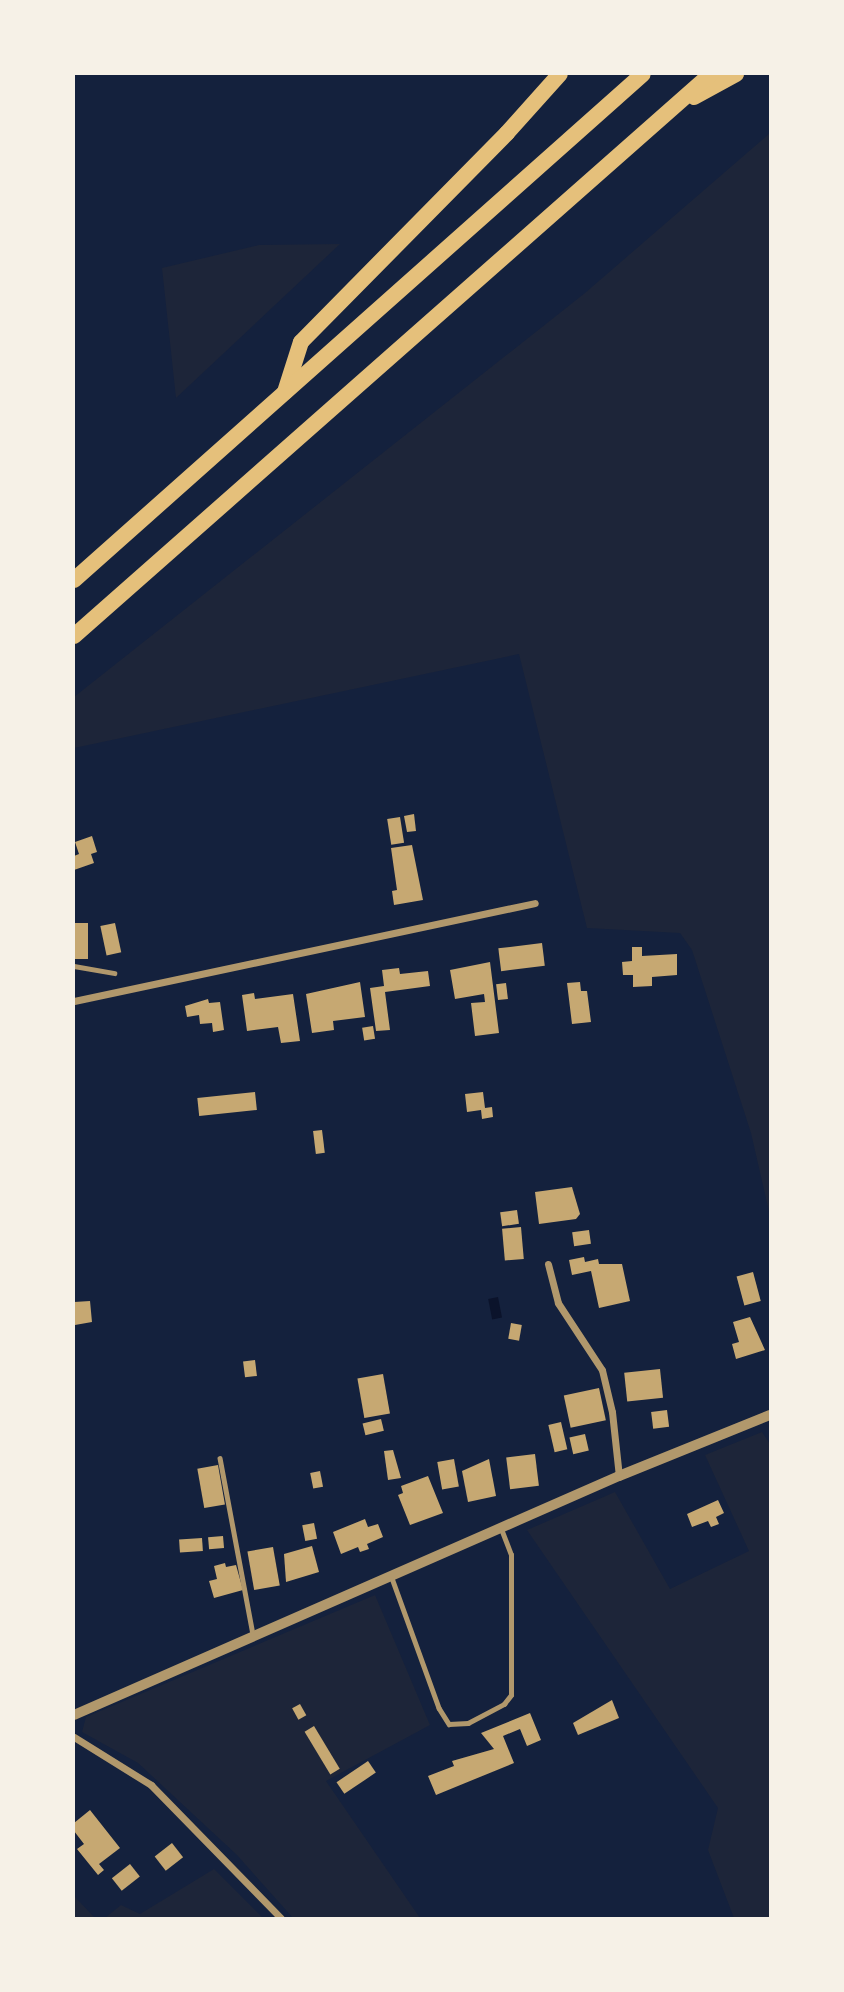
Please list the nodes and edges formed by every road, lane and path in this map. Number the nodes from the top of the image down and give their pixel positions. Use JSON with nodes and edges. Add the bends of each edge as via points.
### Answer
{"nodes":[{"id":1,"x":560,"y":74,"type":"edge"},
{"id":2,"x":642,"y":74,"type":"edge"},
{"id":3,"x":711,"y":74,"type":"edge"},
{"id":4,"x":736,"y":74,"type":"edge"},
{"id":5,"x":671,"y":110,"type":"junction"},
{"id":6,"x":285,"y":392,"type":"junction"},
{"id":7,"x":74,"y":580,"type":"edge"},
{"id":8,"x":74,"y":636,"type":"edge"},
{"id":9,"x":535,"y":904,"type":"dead end"},
{"id":10,"x":74,"y":966,"type":"edge"},
{"id":11,"x":114,"y":973,"type":"dead end"},
{"id":12,"x":74,"y":1000,"type":"edge"},
{"id":13,"x":548,"y":1264,"type":"dead end"},
{"id":14,"x":771,"y":1415,"type":"edge"},
{"id":15,"x":220,"y":1458,"type":"dead end"},
{"id":16,"x":618,"y":1476,"type":"junction"},
{"id":17,"x":501,"y":1528,"type":"junction"},
{"id":18,"x":392,"y":1577,"type":"junction"},
{"id":19,"x":254,"y":1639,"type":"junction"},
{"id":20,"x":74,"y":1715,"type":"edge"},
{"id":21,"x":74,"y":1737,"type":"edge"},
{"id":22,"x":281,"y":1919,"type":"edge"}],
"edges":[{"from":1,"to":6,"type":"highway","via":[[499,142],[300,342]]},
{"from":2,"to":6,"type":"highway"},
{"from":3,"to":5,"type":"highway"},
{"from":4,"to":5,"type":"highway"},
{"from":5,"to":8,"type":"highway"},
{"from":6,"to":7,"type":"highway"},
{"from":9,"to":12,"type":"street"},
{"from":10,"to":11,"type":"lane"},
{"from":13,"to":16,"type":"street","via":[[558,1303],[602,1370],[612,1412]]},
{"from":14,"to":16,"type":"street"},
{"from":15,"to":19,"type":"lane"},
{"from":16,"to":17,"type":"street"},
{"from":17,"to":18,"type":"street"},
{"from":17,"to":18,"type":"lane","via":[[511,1555],[511,1695],[504,1704],[468,1723],[449,1724],[439,1708]]},
{"from":18,"to":19,"type":"street"},
{"from":19,"to":20,"type":"street"},
{"from":21,"to":22,"type":"street","via":[[151,1785]]}]}
